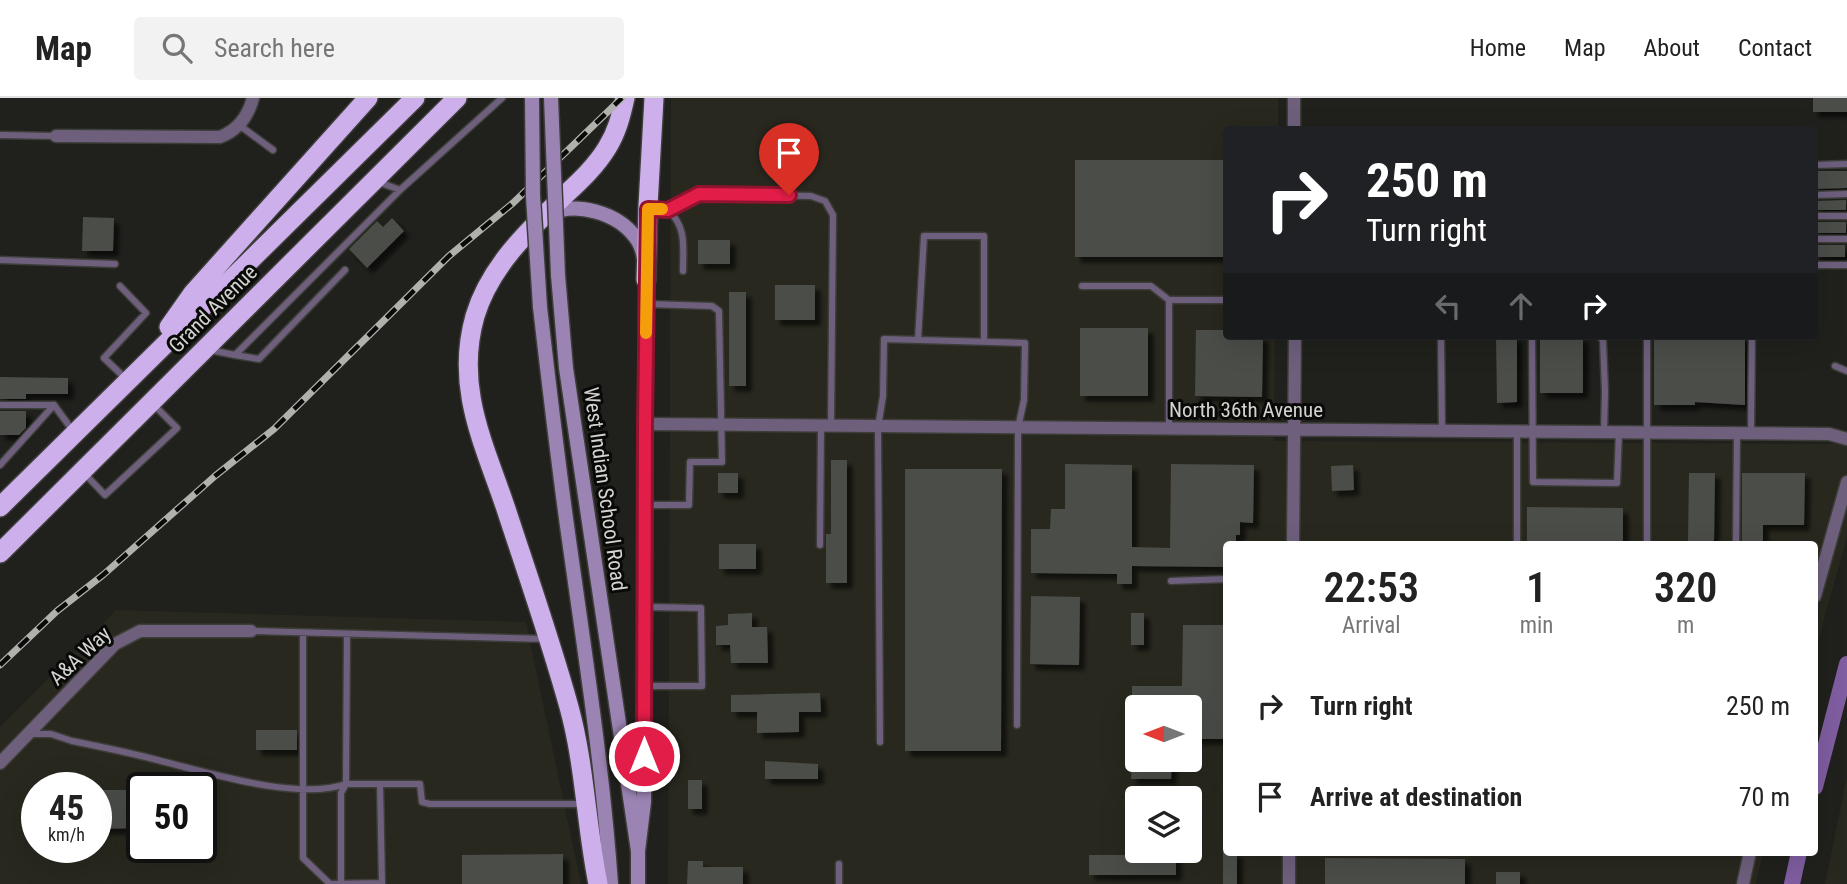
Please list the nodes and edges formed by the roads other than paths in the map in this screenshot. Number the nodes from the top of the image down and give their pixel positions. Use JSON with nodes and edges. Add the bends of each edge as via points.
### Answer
{"nodes":[{"id":1,"x":253,"y":98,"type":"edge"},
{"id":2,"x":368,"y":98,"type":"edge"},
{"id":3,"x":415,"y":98,"type":"edge"},
{"id":4,"x":457,"y":98,"type":"edge"},
{"id":5,"x":502,"y":98,"type":"edge"},
{"id":6,"x":532,"y":98,"type":"edge"},
{"id":7,"x":551,"y":98,"type":"edge"},
{"id":8,"x":625,"y":98,"type":"edge"},
{"id":9,"x":654,"y":98,"type":"edge"},
{"id":10,"x":1294,"y":98,"type":"edge"},
{"id":11,"x":239,"y":125,"type":"junction"},
{"id":12,"x":1294,"y":126,"type":"edge"},
{"id":13,"x":0,"y":135,"type":"edge"},
{"id":14,"x":56,"y":136,"type":"joint"},
{"id":15,"x":362,"y":149,"type":"junction"},
{"id":16,"x":273,"y":150,"type":"dead end"},
{"id":17,"x":1847,"y":164,"type":"edge"},
{"id":18,"x":1818,"y":165,"type":"edge"},
{"id":19,"x":379,"y":176,"type":"junction"},
{"id":20,"x":401,"y":190,"type":"junction"},
{"id":21,"x":1847,"y":194,"type":"edge"},
{"id":22,"x":1818,"y":195,"type":"edge"},
{"id":23,"x":648,"y":209,"type":"junction"},
{"id":24,"x":668,"y":210,"type":"junction"},
{"id":25,"x":1818,"y":216,"type":"edge"},
{"id":26,"x":1847,"y":216,"type":"edge"},
{"id":27,"x":540,"y":219,"type":"junction"},
{"id":28,"x":1818,"y":239,"type":"edge"},
{"id":29,"x":1847,"y":239,"type":"edge"},
{"id":30,"x":0,"y":260,"type":"edge"},
{"id":31,"x":116,"y":264,"type":"dead end"},
{"id":32,"x":1818,"y":265,"type":"edge"},
{"id":33,"x":1847,"y":265,"type":"edge"},
{"id":34,"x":345,"y":270,"type":"dead end"},
{"id":35,"x":683,"y":271,"type":"dead end"},
{"id":36,"x":646,"y":280,"type":"junction"},
{"id":37,"x":120,"y":286,"type":"dead end"},
{"id":38,"x":1082,"y":286,"type":"dead end"},
{"id":39,"x":1169,"y":300,"type":"junction"},
{"id":40,"x":1223,"y":300,"type":"edge"},
{"id":41,"x":646,"y":304,"type":"junction"},
{"id":42,"x":918,"y":340,"type":"junction"},
{"id":43,"x":1295,"y":340,"type":"edge"},
{"id":44,"x":1441,"y":340,"type":"edge"},
{"id":45,"x":1532,"y":340,"type":"edge"},
{"id":46,"x":1602,"y":340,"type":"edge"},
{"id":47,"x":1647,"y":340,"type":"edge"},
{"id":48,"x":1752,"y":340,"type":"edge"},
{"id":49,"x":984,"y":341,"type":"junction"},
{"id":50,"x":204,"y":349,"type":"junction"},
{"id":51,"x":235,"y":355,"type":"junction"},
{"id":52,"x":145,"y":364,"type":"junction"},
{"id":53,"x":1835,"y":366,"type":"dead end"},
{"id":54,"x":1847,"y":371,"type":"edge"},
{"id":55,"x":128,"y":380,"type":"junction"},
{"id":56,"x":151,"y":402,"type":"junction"},
{"id":57,"x":0,"y":405,"type":"edge"},
{"id":58,"x":54,"y":405,"type":"junction"},
{"id":59,"x":645,"y":424,"type":"junction"},
{"id":60,"x":721,"y":425,"type":"junction"},
{"id":61,"x":826,"y":426,"type":"junction"},
{"id":62,"x":878,"y":427,"type":"junction"},
{"id":63,"x":1018,"y":428,"type":"junction"},
{"id":64,"x":1169,"y":429,"type":"junction"},
{"id":65,"x":1295,"y":430,"type":"junction"},
{"id":66,"x":1441,"y":430,"type":"junction"},
{"id":67,"x":1517,"y":430,"type":"junction"},
{"id":68,"x":1533,"y":430,"type":"junction"},
{"id":69,"x":1604,"y":431,"type":"junction"},
{"id":70,"x":1619,"y":431,"type":"junction"},
{"id":71,"x":1647,"y":431,"type":"junction"},
{"id":72,"x":1737,"y":432,"type":"junction"},
{"id":73,"x":74,"y":433,"type":"junction"},
{"id":74,"x":1751,"y":433,"type":"junction"},
{"id":75,"x":1847,"y":439,"type":"edge"},
{"id":76,"x":0,"y":450,"type":"edge"},
{"id":77,"x":9,"y":454,"type":"junction"},
{"id":78,"x":0,"y":464,"type":"edge"},
{"id":79,"x":82,"y":471,"type":"junction"},
{"id":80,"x":1847,"y":482,"type":"edge"},
{"id":81,"x":645,"y":506,"type":"junction"},
{"id":82,"x":0,"y":508,"type":"edge"},
{"id":83,"x":1293,"y":541,"type":"edge"},
{"id":84,"x":1517,"y":541,"type":"edge"},
{"id":85,"x":1647,"y":541,"type":"edge"},
{"id":86,"x":1736,"y":541,"type":"edge"},
{"id":87,"x":820,"y":545,"type":"dead end"},
{"id":88,"x":0,"y":553,"type":"edge"},
{"id":89,"x":1223,"y":579,"type":"edge"},
{"id":90,"x":1171,"y":581,"type":"dead end"},
{"id":91,"x":1818,"y":585,"type":"edge"},
{"id":92,"x":645,"y":607,"type":"junction"},
{"id":93,"x":251,"y":631,"type":"joint"},
{"id":94,"x":303,"y":633,"type":"junction"},
{"id":95,"x":346,"y":634,"type":"junction"},
{"id":96,"x":548,"y":639,"type":"junction"},
{"id":97,"x":645,"y":686,"type":"junction"},
{"id":98,"x":1017,"y":724,"type":"dead end"},
{"id":99,"x":27,"y":734,"type":"junction"},
{"id":100,"x":880,"y":742,"type":"dead end"},
{"id":101,"x":0,"y":762,"type":"edge"},
{"id":102,"x":346,"y":784,"type":"junction"},
{"id":103,"x":380,"y":784,"type":"junction"},
{"id":104,"x":303,"y":788,"type":"junction"},
{"id":105,"x":587,"y":804,"type":"junction"},
{"id":106,"x":638,"y":852,"type":"junction"},
{"id":107,"x":1289,"y":856,"type":"edge"},
{"id":108,"x":1748,"y":856,"type":"edge"},
{"id":109,"x":839,"y":864,"type":"dead end"},
{"id":110,"x":341,"y":883,"type":"edge"},
{"id":111,"x":382,"y":883,"type":"edge"},
{"id":112,"x":330,"y":884,"type":"edge"},
{"id":113,"x":598,"y":884,"type":"edge"},
{"id":114,"x":611,"y":884,"type":"edge"},
{"id":115,"x":638,"y":884,"type":"edge"},
{"id":116,"x":839,"y":884,"type":"edge"},
{"id":117,"x":1289,"y":884,"type":"edge"},
{"id":118,"x":1743,"y":884,"type":"edge"}],
"edges":[{"from":1,"to":11,"type":"street"},
{"from":2,"to":52,"type":"highway","via":[[193,293]]},
{"from":3,"to":15,"type":"highway","name":"Grand Avenue"},
{"from":4,"to":19,"type":"highway","name":"Grand Avenue"},
{"from":5,"to":20,"type":"lane"},
{"from":6,"to":114,"type":"main road","name":"West Indian School Road","bridge":true,"via":[[540,307]]},
{"from":7,"to":106,"type":"main road","name":"West Indian School Road","bridge":true,"via":[[566,368]]},
{"from":8,"to":27,"type":"highway","via":[[616,130],[596,164]]},
{"from":9,"to":23,"type":"highway"},
{"from":10,"to":12,"type":"street"},
{"from":11,"to":14,"type":"street","via":[[220,137]]},
{"from":11,"to":16,"type":"lane"},
{"from":13,"to":14,"type":"lane"},
{"from":15,"to":19,"type":"highway"},
{"from":15,"to":52,"type":"highway","name":"Grand Avenue"},
{"from":17,"to":18,"type":"lane"},
{"from":19,"to":20,"type":"lane"},
{"from":19,"to":50,"type":"highway","name":"Grand Avenue"},
{"from":20,"to":51,"type":"lane"},
{"from":21,"to":22,"type":"lane"},
{"from":23,"to":24,"type":"lane"},
{"from":23,"to":36,"type":"highway"},
{"from":24,"to":35,"type":"lane","via":[[684,234]]},
{"from":24,"to":61,"type":"lane","via":[[699,194],[811,196],[825,201],[833,215]]},
{"from":25,"to":26,"type":"lane"},
{"from":27,"to":36,"type":"main road","via":[[566,209],[591,210],[613,218],[640,246]]},
{"from":27,"to":96,"type":"highway","via":[[502,262],[482,296],[470,337],[467,376],[473,413]]},
{"from":28,"to":29,"type":"lane"},
{"from":30,"to":31,"type":"lane"},
{"from":32,"to":33,"type":"lane"},
{"from":34,"to":51,"type":"lane","via":[[259,359]]},
{"from":36,"to":41,"type":"main road"},
{"from":37,"to":55,"type":"lane","via":[[146,313],[104,358]]},
{"from":38,"to":39,"type":"lane","via":[[1150,286]]},
{"from":39,"to":40,"type":"lane"},
{"from":39,"to":64,"type":"lane"},
{"from":41,"to":59,"type":"main road"},
{"from":41,"to":60,"type":"lane","via":[[712,306],[719,311]]},
{"from":42,"to":49,"type":"lane"},
{"from":42,"to":49,"type":"lane","via":[[923,236],[984,236]]},
{"from":42,"to":62,"type":"lane","via":[[884,339]]},
{"from":43,"to":65,"type":"street"},
{"from":44,"to":66,"type":"lane"},
{"from":45,"to":68,"type":"lane"},
{"from":46,"to":69,"type":"lane"},
{"from":47,"to":71,"type":"lane"},
{"from":48,"to":74,"type":"lane"},
{"from":49,"to":63,"type":"lane","via":[[1026,343]]},
{"from":50,"to":51,"type":"lane"},
{"from":50,"to":56,"type":"highway","name":"Grand Avenue"},
{"from":52,"to":55,"type":"highway","name":"Grand Avenue"},
{"from":53,"to":54,"type":"lane"},
{"from":55,"to":73,"type":"highway","name":"Grand Avenue"},
{"from":56,"to":79,"type":"highway","name":"Grand Avenue"},
{"from":56,"to":79,"type":"lane","via":[[177,428],[105,495]]},
{"from":57,"to":58,"type":"lane"},
{"from":58,"to":73,"type":"lane"},
{"from":58,"to":77,"type":"lane"},
{"from":59,"to":60,"type":"street","name":"North 36th Avenue"},
{"from":59,"to":81,"type":"main road"},
{"from":60,"to":61,"type":"street","name":"North 36th Avenue"},
{"from":60,"to":81,"type":"lane","via":[[722,462],[690,462],[689,505]]},
{"from":61,"to":62,"type":"street","name":"North 36th Avenue"},
{"from":61,"to":87,"type":"lane"},
{"from":62,"to":63,"type":"street","name":"North 36th Avenue"},
{"from":62,"to":100,"type":"lane"},
{"from":63,"to":64,"type":"street","name":"North 36th Avenue"},
{"from":63,"to":98,"type":"lane"},
{"from":64,"to":65,"type":"street","name":"North 36th Avenue"},
{"from":65,"to":66,"type":"street","name":"North 36th Avenue"},
{"from":65,"to":83,"type":"street"},
{"from":66,"to":67,"type":"street","name":"North 36th Avenue"},
{"from":67,"to":68,"type":"street","name":"North 36th Avenue"},
{"from":67,"to":84,"type":"lane"},
{"from":68,"to":69,"type":"street","name":"North 36th Avenue"},
{"from":68,"to":70,"type":"lane","via":[[1533,482],[1617,483]]},
{"from":69,"to":70,"type":"street","name":"North 36th Avenue"},
{"from":70,"to":71,"type":"street","name":"North 36th Avenue"},
{"from":71,"to":72,"type":"street","name":"North 36th Avenue"},
{"from":71,"to":85,"type":"lane"},
{"from":72,"to":74,"type":"street","name":"North 36th Avenue"},
{"from":72,"to":86,"type":"lane"},
{"from":73,"to":79,"type":"highway"},
{"from":73,"to":82,"type":"highway","name":"Grand Avenue"},
{"from":74,"to":75,"type":"street","name":"North 36th Avenue","via":[[1829,434]]},
{"from":76,"to":77,"type":"lane"},
{"from":77,"to":78,"type":"lane"},
{"from":79,"to":88,"type":"highway","name":"Grand Avenue"},
{"from":80,"to":91,"type":"street"},
{"from":81,"to":92,"type":"main road"},
{"from":89,"to":90,"type":"lane"},
{"from":92,"to":97,"type":"main road"},
{"from":92,"to":97,"type":"lane","via":[[701,608],[702,686]]},
{"from":93,"to":94,"type":"lane"},
{"from":93,"to":99,"type":"street","name":"A&A Way","via":[[140,631],[115,644]]},
{"from":94,"to":95,"type":"lane"},
{"from":94,"to":104,"type":"lane"},
{"from":95,"to":96,"type":"lane"},
{"from":95,"to":102,"type":"lane"},
{"from":96,"to":105,"type":"highway","via":[[572,720]]},
{"from":97,"to":106,"type":"main road","via":[[644,802]]},
{"from":99,"to":101,"type":"street","name":"A&A Way"},
{"from":99,"to":104,"type":"lane","via":[[51,734],[226,776]]},
{"from":102,"to":103,"type":"lane"},
{"from":102,"to":104,"type":"lane"},
{"from":102,"to":110,"type":"lane","via":[[341,793]]},
{"from":103,"to":105,"type":"lane","via":[[421,784],[422,802],[430,804]]},
{"from":103,"to":111,"type":"lane"},
{"from":104,"to":112,"type":"lane","via":[[303,858]]},
{"from":105,"to":113,"type":"highway"},
{"from":106,"to":115,"type":"main road","name":"West Indian School Road"},
{"from":107,"to":117,"type":"street"},
{"from":108,"to":118,"type":"street"},
{"from":109,"to":116,"type":"lane"},
{"from":110,"to":111,"type":"lane"},
{"from":110,"to":112,"type":"lane"}]}
